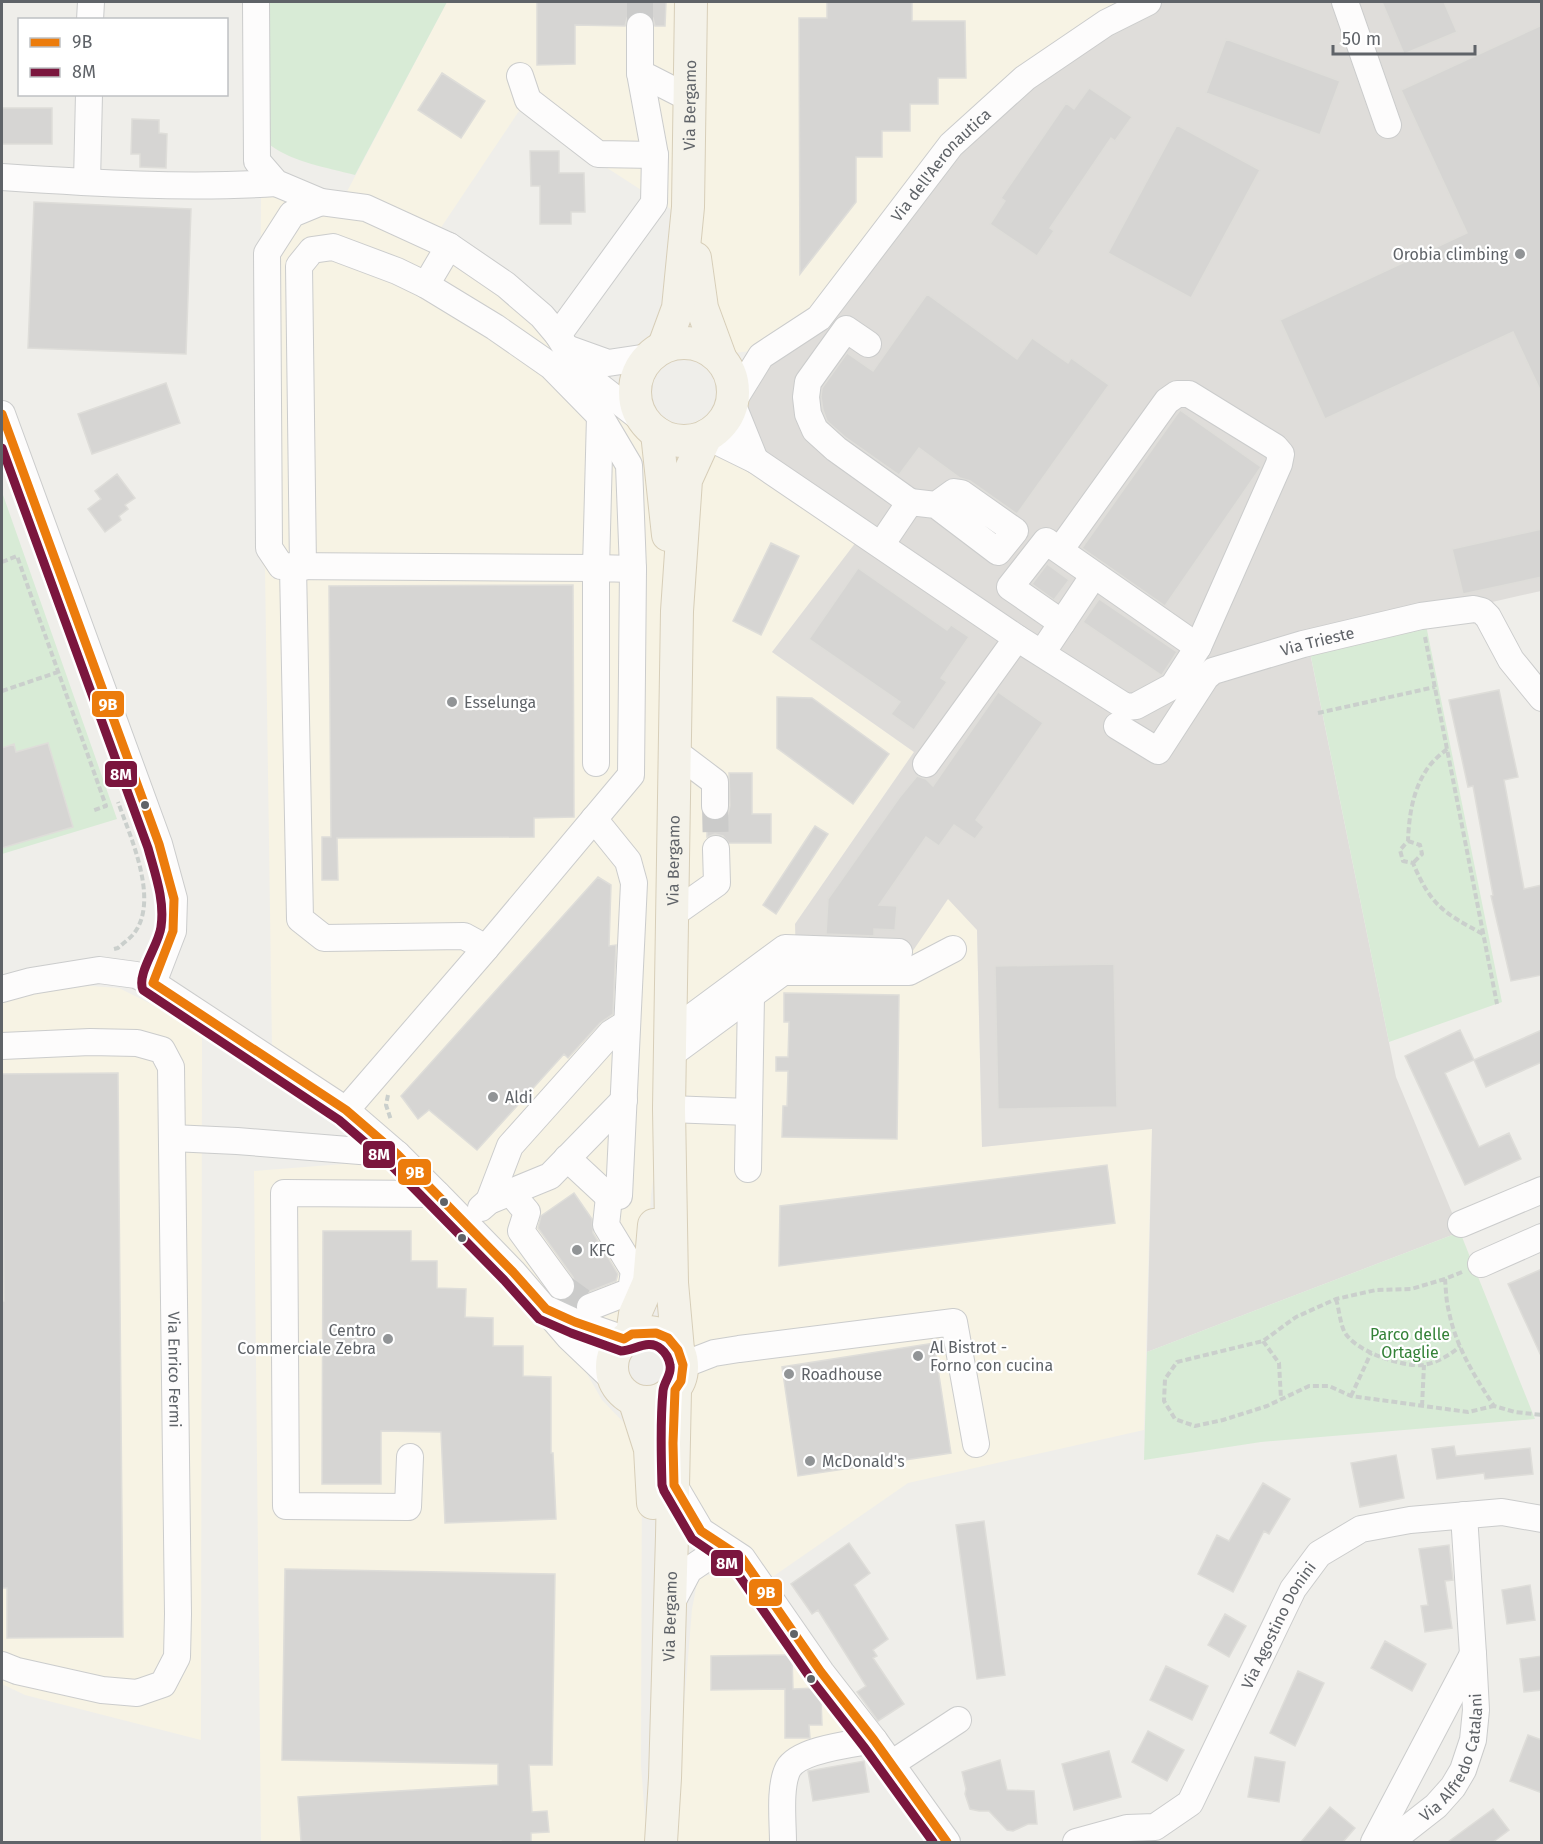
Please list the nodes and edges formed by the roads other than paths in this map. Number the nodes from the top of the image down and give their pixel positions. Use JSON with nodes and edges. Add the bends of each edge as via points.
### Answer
{"nodes":[{"id":1,"x":91,"y":2,"type":"edge"},
{"id":2,"x":256,"y":2,"type":"edge"},
{"id":3,"x":691,"y":2,"type":"edge"},
{"id":4,"x":1148,"y":2,"type":"edge"},
{"id":5,"x":1345,"y":2,"type":"edge"},
{"id":6,"x":90,"y":18,"type":"edge"},
{"id":7,"x":640,"y":26,"type":"tunnel mouth"},
{"id":8,"x":640,"y":73,"type":"junction"},
{"id":9,"x":520,"y":76,"type":"dead end"},
{"id":10,"x":89,"y":96,"type":"edge"},
{"id":11,"x":689,"y":98,"type":"junction"},
{"id":12,"x":1388,"y":125,"type":"dead end"},
{"id":13,"x":655,"y":155,"type":"junction"},
{"id":14,"x":2,"y":177,"type":"edge"},
{"id":15,"x":87,"y":182,"type":"junction"},
{"id":16,"x":276,"y":183,"type":"junction"},
{"id":17,"x":321,"y":202,"type":"junction"},
{"id":18,"x":688,"y":207,"type":"junction"},
{"id":19,"x":449,"y":246,"type":"junction"},
{"id":20,"x":426,"y":285,"type":"junction"},
{"id":21,"x":562,"y":342,"type":"junction"},
{"id":22,"x":868,"y":344,"type":"dead end"},
{"id":23,"x":656,"y":352,"type":"junction"},
{"id":24,"x":761,"y":356,"type":"junction"},
{"id":25,"x":720,"y":357,"type":"junction"},
{"id":26,"x":732,"y":403,"type":"junction"},
{"id":27,"x":2,"y":414,"type":"edge"},
{"id":28,"x":600,"y":416,"type":"junction"},
{"id":29,"x":650,"y":427,"type":"junction"},
{"id":30,"x":706,"y":436,"type":"junction"},
{"id":31,"x":755,"y":460,"type":"junction"},
{"id":32,"x":910,"y":501,"type":"junction"},
{"id":33,"x":936,"y":505,"type":"dead end"},
{"id":34,"x":881,"y":545,"type":"junction"},
{"id":35,"x":1060,"y":550,"type":"junction"},
{"id":36,"x":298,"y":567,"type":"junction"},
{"id":37,"x":596,"y":568,"type":"junction"},
{"id":38,"x":633,"y":569,"type":"junction"},
{"id":39,"x":1094,"y":574,"type":"junction"},
{"id":40,"x":677,"y":611,"type":"junction"},
{"id":41,"x":1062,"y":623,"type":"junction"},
{"id":42,"x":1017,"y":638,"type":"junction"},
{"id":43,"x":1198,"y":647,"type":"junction"},
{"id":44,"x":1042,"y":653,"type":"junction"},
{"id":45,"x":1537,"y":683,"type":"edge"},
{"id":46,"x":1117,"y":726,"type":"dead end"},
{"id":47,"x":674,"y":751,"type":"junction"},
{"id":48,"x":596,"y":763,"type":"dead end"},
{"id":49,"x":926,"y":764,"type":"dead end"},
{"id":50,"x":716,"y":806,"type":"tunnel mouth"},
{"id":51,"x":594,"y":819,"type":"junction"},
{"id":52,"x":716,"y":849,"type":"tunnel mouth"},
{"id":53,"x":673,"y":914,"type":"junction"},
{"id":54,"x":486,"y":948,"type":"junction"},
{"id":55,"x":953,"y":950,"type":"dead end"},
{"id":56,"x":898,"y":952,"type":"dead end"},
{"id":57,"x":153,"y":983,"type":"junction"},
{"id":58,"x":2,"y":989,"type":"edge"},
{"id":59,"x":751,"y":996,"type":"junction"},
{"id":60,"x":627,"y":1023,"type":"junction"},
{"id":61,"x":670,"y":1044,"type":"junction"},
{"id":62,"x":2,"y":1046,"type":"edge"},
{"id":63,"x":624,"y":1100,"type":"junction"},
{"id":64,"x":669,"y":1109,"type":"junction"},
{"id":65,"x":346,"y":1110,"type":"junction"},
{"id":66,"x":749,"y":1112,"type":"junction"},
{"id":67,"x":172,"y":1138,"type":"junction"},
{"id":68,"x":397,"y":1154,"type":"junction"},
{"id":69,"x":567,"y":1158,"type":"junction"},
{"id":70,"x":748,"y":1169,"type":"dead end"},
{"id":71,"x":1542,"y":1190,"type":"edge"},
{"id":72,"x":437,"y":1194,"type":"junction"},
{"id":73,"x":499,"y":1197,"type":"junction"},
{"id":74,"x":609,"y":1197,"type":"junction"},
{"id":75,"x":465,"y":1223,"type":"junction"},
{"id":76,"x":1461,"y":1224,"type":"dead end"},
{"id":77,"x":1542,"y":1237,"type":"edge"},
{"id":78,"x":1481,"y":1264,"type":"road end"},
{"id":79,"x":561,"y":1287,"type":"tunnel mouth"},
{"id":80,"x":590,"y":1307,"type":"dead end"},
{"id":81,"x":546,"y":1309,"type":"junction"},
{"id":82,"x":628,"y":1337,"type":"junction"},
{"id":83,"x":679,"y":1369,"type":"junction"},
{"id":84,"x":612,"y":1378,"type":"junction"},
{"id":85,"x":635,"y":1402,"type":"junction"},
{"id":86,"x":976,"y":1444,"type":"dead end"},
{"id":87,"x":410,"y":1457,"type":"dead end"},
{"id":88,"x":663,"y":1486,"type":"junction"},
{"id":89,"x":1464,"y":1515,"type":"junction"},
{"id":90,"x":1542,"y":1519,"type":"edge"},
{"id":91,"x":672,"y":1536,"type":"junction"},
{"id":92,"x":711,"y":1555,"type":"junction"},
{"id":93,"x":754,"y":1575,"type":"junction"},
{"id":94,"x":670,"y":1607,"type":"junction"},
{"id":95,"x":1473,"y":1654,"type":"junction"},
{"id":96,"x":2,"y":1665,"type":"edge"},
{"id":97,"x":958,"y":1720,"type":"dead end"},
{"id":98,"x":874,"y":1740,"type":"junction"},
{"id":99,"x":891,"y":1764,"type":"junction"},
{"id":100,"x":1157,"y":1834,"type":"edge"},
{"id":101,"x":659,"y":1842,"type":"edge"},
{"id":102,"x":783,"y":1842,"type":"edge"},
{"id":103,"x":946,"y":1842,"type":"edge"},
{"id":104,"x":1076,"y":1842,"type":"edge"},
{"id":105,"x":1374,"y":1842,"type":"edge"},
{"id":106,"x":1390,"y":1842,"type":"edge"}],
"edges":[{"from":1,"to":6,"type":"street"},
{"from":2,"to":16,"type":"street","via":[[257,161]]},
{"from":3,"to":11,"type":"main road","name":"Via Bergamo"},
{"from":4,"to":24,"type":"street","name":"Via dell'Aeronautica","via":[[1106,23],[1025,78],[951,145],[819,318]]},
{"from":5,"to":12,"type":"street"},
{"from":7,"to":8,"type":"street"},
{"from":8,"to":11,"type":"street"},
{"from":8,"to":13,"type":"street"},
{"from":9,"to":13,"type":"street","via":[[528,100],[598,154]]},
{"from":10,"to":15,"type":"street"},
{"from":11,"to":18,"type":"main road","name":"Via Bergamo"},
{"from":13,"to":21,"type":"street","via":[[654,203]]},
{"from":14,"to":15,"type":"street"},
{"from":15,"to":16,"type":"street","via":[[232,186]]},
{"from":16,"to":17,"type":"street"},
{"from":17,"to":19,"type":"street","via":[[366,208]]},
{"from":17,"to":36,"type":"street","via":[[292,214],[267,252],[269,548],[281,566]]},
{"from":18,"to":23,"type":"main road","name":"Via Bergamo","via":[[678,308]]},
{"from":18,"to":25,"type":"main road","name":"Via Bergamo","via":[[702,308]]},
{"from":19,"to":20,"type":"street"},
{"from":19,"to":21,"type":"street","via":[[506,285],[542,316]]},
{"from":20,"to":28,"type":"street","via":[[551,366]]},
{"from":20,"to":36,"type":"street","via":[[333,247],[312,250],[299,266]]},
{"from":21,"to":23,"type":"street","via":[[608,363]]},
{"from":21,"to":29,"type":"street","via":[[599,386]]},
{"from":22,"to":32,"type":"street","via":[[846,329],[807,382],[808,414],[814,430],[836,449]]},
{"from":23,"to":25,"type":"main road","via":[[679,342],[694,343]]},
{"from":23,"to":29,"type":"main road","via":[[637,377],[635,400]]},
{"from":24,"to":25,"type":"street"},
{"from":24,"to":26,"type":"street","name":"Via dell'Aeronautica"},
{"from":25,"to":26,"type":"main road","via":[[732,379]]},
{"from":26,"to":30,"type":"main road","via":[[723,422]]},
{"from":26,"to":31,"type":"street"},
{"from":27,"to":57,"type":"street","via":[[159,844],[174,899],[173,931]]},
{"from":28,"to":37,"type":"street"},
{"from":28,"to":38,"type":"street","via":[[629,465]]},
{"from":29,"to":30,"type":"main road","via":[[673,440],[690,441]]},
{"from":29,"to":40,"type":"main road","name":"Via Bergamo"},
{"from":30,"to":31,"type":"street"},
{"from":30,"to":40,"type":"main road","name":"Via Bergamo","via":[[686,480]]},
{"from":31,"to":34,"type":"street"},
{"from":32,"to":33,"type":"street"},
{"from":32,"to":34,"type":"street"},
{"from":34,"to":42,"type":"street"},
{"from":35,"to":39,"type":"street"},
{"from":35,"to":41,"type":"street","via":[[1046,541],[1011,587]]},
{"from":35,"to":43,"type":"street","via":[[1167,401],[1177,394],[1189,394],[1275,447],[1281,454],[1279,464]]},
{"from":36,"to":37,"type":"street"},
{"from":36,"to":54,"type":"street","via":[[300,919],[324,938],[464,936]]},
{"from":37,"to":38,"type":"street"},
{"from":37,"to":48,"type":"street"},
{"from":38,"to":51,"type":"street","via":[[631,775]]},
{"from":39,"to":41,"type":"street"},
{"from":39,"to":43,"type":"street"},
{"from":40,"to":47,"type":"main road","name":"Via Bergamo"},
{"from":41,"to":44,"type":"street"},
{"from":42,"to":44,"type":"street"},
{"from":42,"to":49,"type":"street"},
{"from":43,"to":44,"type":"street","via":[[1173,686],[1136,706],[1126,707]]},
{"from":45,"to":46,"type":"street","name":"Via Trieste","via":[[1511,660],[1488,617],[1482,611],[1465,609],[1303,644],[1213,671],[1158,751]]},
{"from":47,"to":50,"type":"street","via":[[715,782]]},
{"from":47,"to":53,"type":"main road","name":"Via Bergamo"},
{"from":51,"to":54,"type":"street"},
{"from":51,"to":60,"type":"street","via":[[628,861],[634,882]]},
{"from":52,"to":53,"type":"street","via":[[717,883]]},
{"from":53,"to":61,"type":"main road","name":"Via Bergamo"},
{"from":54,"to":65,"type":"street"},
{"from":55,"to":59,"type":"street","via":[[909,972],[783,972]]},
{"from":56,"to":61,"type":"street","via":[[785,948]]},
{"from":57,"to":58,"type":"street","via":[[136,975],[99,970]]},
{"from":57,"to":65,"type":"street"},
{"from":59,"to":61,"type":"street"},
{"from":59,"to":66,"type":"street"},
{"from":60,"to":63,"type":"street"},
{"from":60,"to":73,"type":"street","via":[[611,1033],[510,1146]]},
{"from":61,"to":64,"type":"main road","name":"Via Bergamo"},
{"from":62,"to":67,"type":"street","name":"Via Enrico Fermi","via":[[137,1043],[162,1050],[171,1067]]},
{"from":63,"to":69,"type":"street"},
{"from":63,"to":74,"type":"street","via":[[620,1196]]},
{"from":64,"to":66,"type":"street"},
{"from":64,"to":82,"type":"main road","name":"Via Bergamo","via":[[649,1282]]},
{"from":64,"to":83,"type":"main road","name":"Via Bergamo","via":[[672,1283]]},
{"from":65,"to":68,"type":"street"},
{"from":66,"to":70,"type":"street"},
{"from":67,"to":68,"type":"street"},
{"from":67,"to":96,"type":"street","name":"Via Enrico Fermi","via":[[177,1657],[163,1684],[138,1693],[102,1690]]},
{"from":68,"to":72,"type":"street"},
{"from":69,"to":73,"type":"street","via":[[550,1176]]},
{"from":69,"to":74,"type":"street"},
{"from":71,"to":76,"type":"street"},
{"from":72,"to":75,"type":"street"},
{"from":72,"to":87,"type":"street","via":[[284,1193],[286,1506],[408,1507]]},
{"from":73,"to":75,"type":"street"},
{"from":73,"to":79,"type":"street","via":[[527,1212],[521,1231]]},
{"from":74,"to":80,"type":"street","via":[[606,1225],[634,1271],[631,1291]]},
{"from":75,"to":81,"type":"street"},
{"from":77,"to":78,"type":"street"},
{"from":81,"to":82,"type":"street"},
{"from":81,"to":84,"type":"street"},
{"from":82,"to":83,"type":"main road","via":[[656,1334],[668,1338]]},
{"from":82,"to":84,"type":"main road","via":[[612,1361]]},
{"from":83,"to":85,"type":"main road","via":[[662,1399]]},
{"from":83,"to":86,"type":"street","via":[[714,1353],[954,1322]]},
{"from":83,"to":88,"type":"main road","name":"Via Bergamo","via":[[673,1443]]},
{"from":84,"to":85,"type":"main road","via":[[618,1389]]},
{"from":85,"to":88,"type":"main road","name":"Via Bergamo"},
{"from":88,"to":91,"type":"main road","name":"Via Bergamo"},
{"from":88,"to":93,"type":"street","via":[[701,1530],[742,1558]]},
{"from":88,"to":101,"type":"main road","name":"Via Bergamo","via":[[649,1723]]},
{"from":89,"to":90,"type":"street","name":"Via Agostino Donini","via":[[1502,1512]]},
{"from":89,"to":95,"type":"street","name":"Via Alfredo Catalani"},
{"from":89,"to":100,"type":"street","name":"Via Agostino Donini","via":[[1361,1529],[1319,1554],[1293,1589],[1190,1803]]},
{"from":91,"to":92,"type":"street"},
{"from":91,"to":94,"type":"main road","name":"Via Bergamo"},
{"from":92,"to":93,"type":"street"},
{"from":92,"to":94,"type":"street","via":[[689,1570]]},
{"from":93,"to":98,"type":"street"},
{"from":94,"to":101,"type":"main road","name":"Via Bergamo"},
{"from":95,"to":105,"type":"street","name":"Via Alfredo Catalani"},
{"from":95,"to":106,"type":"street","name":"Via Alfredo Catalani","via":[[1476,1710],[1473,1740],[1463,1770],[1436,1806]]},
{"from":97,"to":99,"type":"street"},
{"from":98,"to":99,"type":"street"},
{"from":98,"to":102,"type":"street","via":[[798,1758],[788,1768],[783,1789]]},
{"from":99,"to":103,"type":"street"},
{"from":100,"to":104,"type":"street","name":"Via Agostino Donini","via":[[1127,1828]]}]}
